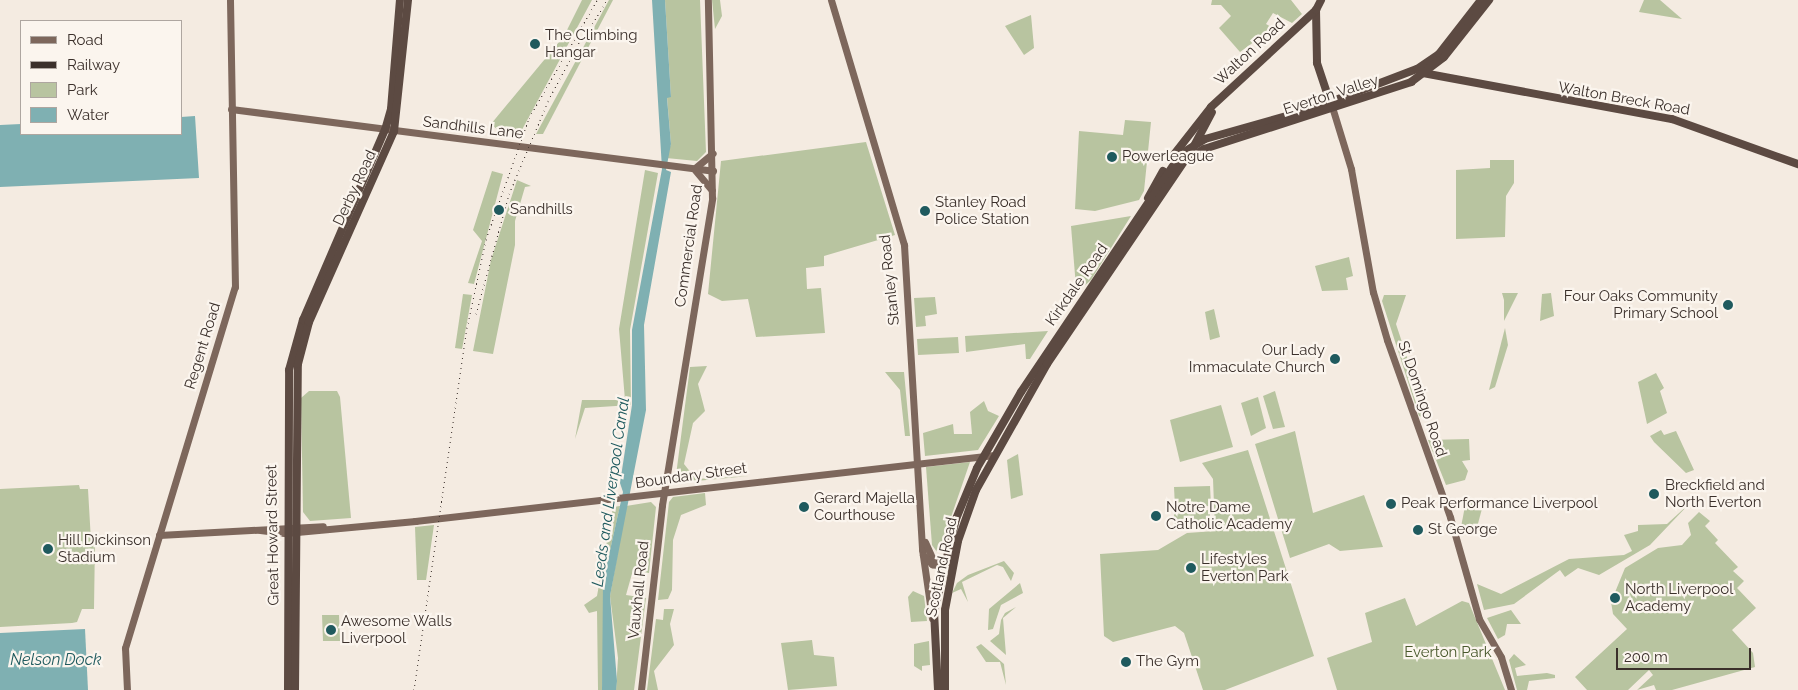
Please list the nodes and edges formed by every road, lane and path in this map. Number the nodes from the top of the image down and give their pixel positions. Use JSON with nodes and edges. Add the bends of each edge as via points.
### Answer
{"nodes":[{"id":1,"x":230,"y":0,"type":"edge"},
{"id":2,"x":400,"y":0,"type":"edge"},
{"id":3,"x":408,"y":0,"type":"edge"},
{"id":4,"x":708,"y":0,"type":"edge"},
{"id":5,"x":831,"y":0,"type":"edge"},
{"id":6,"x":1321,"y":0,"type":"edge"},
{"id":7,"x":1481,"y":0,"type":"edge"},
{"id":8,"x":1489,"y":0,"type":"edge"},
{"id":9,"x":1316,"y":10,"type":"junction"},
{"id":10,"x":1306,"y":19,"type":"junction"},
{"id":11,"x":1318,"y":26,"type":"junction"},
{"id":12,"x":1463,"y":29,"type":"junction"},
{"id":13,"x":1418,"y":74,"type":"junction"},
{"id":14,"x":1218,"y":101,"type":"junction"},
{"id":15,"x":1332,"y":106,"type":"junction"},
{"id":16,"x":231,"y":109,"type":"junction"},
{"id":17,"x":1207,"y":120,"type":"junction"},
{"id":18,"x":385,"y":130,"type":"junction"},
{"id":19,"x":394,"y":131,"type":"junction"},
{"id":20,"x":1190,"y":135,"type":"junction"},
{"id":21,"x":1215,"y":136,"type":"junction"},
{"id":22,"x":1205,"y":139,"type":"joint"},
{"id":23,"x":1190,"y":151,"type":"junction"},
{"id":24,"x":713,"y":153,"type":"junction"},
{"id":25,"x":1798,"y":164,"type":"edge"},
{"id":26,"x":692,"y":168,"type":"junction"},
{"id":27,"x":713,"y":171,"type":"junction"},
{"id":28,"x":713,"y":193,"type":"junction"},
{"id":29,"x":1144,"y":207,"type":"junction"},
{"id":30,"x":292,"y":379,"type":"junction"},
{"id":31,"x":994,"y":455,"type":"junction"},
{"id":32,"x":983,"y":456,"type":"junction"},
{"id":33,"x":919,"y":463,"type":"junction"},
{"id":34,"x":664,"y":494,"type":"junction"},
{"id":35,"x":653,"y":495,"type":"junction"},
{"id":36,"x":662,"y":505,"type":"junction"},
{"id":37,"x":291,"y":529,"type":"junction"},
{"id":38,"x":159,"y":535,"type":"junction"},
{"id":39,"x":923,"y":537,"type":"junction"},
{"id":40,"x":923,"y":554,"type":"junction"},
{"id":41,"x":944,"y":564,"type":"junction"},
{"id":42,"x":953,"y":565,"type":"junction"},
{"id":43,"x":933,"y":623,"type":"junction"},
{"id":44,"x":126,"y":690,"type":"edge"},
{"id":45,"x":288,"y":690,"type":"edge"},
{"id":46,"x":295,"y":690,"type":"edge"},
{"id":47,"x":641,"y":690,"type":"edge"},
{"id":48,"x":938,"y":690,"type":"edge"},
{"id":49,"x":945,"y":690,"type":"edge"},
{"id":50,"x":1511,"y":690,"type":"edge"}],
"edges":[{"from":1,"to":16,"type":"main road","name":"Regent Road"},
{"from":2,"to":18,"type":"highway","name":"Derby Road","via":[[391,109]]},
{"from":3,"to":19,"type":"highway","name":"Derby Road"},
{"from":4,"to":24,"type":"main road","name":"Commercial Road"},
{"from":5,"to":33,"type":"main road","name":"Stanley Road","via":[[904,245]]},
{"from":6,"to":9,"type":"highway","name":"Walton Road"},
{"from":7,"to":12,"type":"highway"},
{"from":8,"to":12,"type":"highway"},
{"from":9,"to":10,"type":"highway","name":"Walton Road"},
{"from":9,"to":11,"type":"highway"},
{"from":10,"to":11,"type":"highway"},
{"from":10,"to":14,"type":"highway","name":"Walton Road"},
{"from":11,"to":15,"type":"highway","via":[[1316,63]]},
{"from":12,"to":13,"type":"highway","name":"Everton Valley"},
{"from":12,"to":13,"type":"highway","name":"Everton Valley"},
{"from":13,"to":15,"type":"highway","name":"Everton Valley"},
{"from":13,"to":15,"type":"highway","name":"Everton Valley","via":[[1362,90]]},
{"from":13,"to":25,"type":"highway","name":"Walton Breck Road","via":[[1672,119]]},
{"from":14,"to":17,"type":"highway","name":"Walton Road"},
{"from":14,"to":20,"type":"highway","name":"Walton Road"},
{"from":15,"to":21,"type":"highway","name":"Everton Valley"},
{"from":15,"to":23,"type":"highway","name":"Everton Valley"},
{"from":15,"to":50,"type":"main road","name":"St Domingo Road","via":[[1351,169],[1371,283],[1387,340],[1450,517],[1479,619],[1501,657]]},
{"from":16,"to":18,"type":"main road","name":"Sandhills Lane"},
{"from":16,"to":38,"type":"main road","name":"Regent Road","via":[[235,287]]},
{"from":17,"to":21,"type":"highway","via":[[1206,131]]},
{"from":17,"to":23,"type":"highway","name":"Walton Road"},
{"from":18,"to":19,"type":"main road","name":"Sandhills Lane"},
{"from":18,"to":30,"type":"highway","name":"Derby Road","via":[[303,320]]},
{"from":19,"to":26,"type":"main road","name":"Sandhills Lane"},
{"from":19,"to":30,"type":"highway","name":"Derby Road","via":[[310,322]]},
{"from":20,"to":23,"type":"highway"},
{"from":20,"to":29,"type":"highway","name":"Walton Road"},
{"from":21,"to":22,"type":"highway","name":"Everton Valley"},
{"from":22,"to":23,"type":"highway","name":"Kirkdale Road"},
{"from":23,"to":29,"type":"highway","name":"Kirkdale Road"},
{"from":23,"to":31,"type":"highway","name":"Kirkdale Road","via":[[1047,364]]},
{"from":24,"to":26,"type":"main road","via":[[707,163]]},
{"from":24,"to":27,"type":"main road","name":"Commercial Road"},
{"from":26,"to":27,"type":"main road","name":"Sandhills Lane"},
{"from":26,"to":28,"type":"main road","via":[[702,174]]},
{"from":27,"to":28,"type":"main road","name":"Commercial Road"},
{"from":28,"to":34,"type":"main road","name":"Commercial Road"},
{"from":29,"to":32,"type":"highway","name":"Kirkdale Road"},
{"from":30,"to":37,"type":"highway","name":"Great Howard Street"},
{"from":30,"to":37,"type":"highway","name":"Great Howard Street","via":[[295,469]]},
{"from":31,"to":32,"type":"main road","name":"Boundary Street"},
{"from":31,"to":42,"type":"highway","name":"Scotland Road","via":[[964,522]]},
{"from":32,"to":33,"type":"main road","name":"Boundary Street"},
{"from":32,"to":41,"type":"highway","name":"Scotland Road","via":[[956,519]]},
{"from":33,"to":34,"type":"main road","name":"Boundary Street"},
{"from":33,"to":39,"type":"main road","name":"Stanley Road"},
{"from":34,"to":35,"type":"main road","name":"Boundary Street"},
{"from":34,"to":36,"type":"main road","name":"Vauxhall Road"},
{"from":35,"to":36,"type":"main road"},
{"from":35,"to":37,"type":"main road","name":"Boundary Street","via":[[361,526]]},
{"from":36,"to":47,"type":"main road","name":"Vauxhall Road"},
{"from":37,"to":38,"type":"main road","name":"Boundary Street"},
{"from":37,"to":45,"type":"highway","name":"Great Howard Street"},
{"from":37,"to":46,"type":"highway","name":"Great Howard Street"},
{"from":38,"to":44,"type":"main road","name":"Regent Road","via":[[125,648]]},
{"from":39,"to":40,"type":"main road","name":"Stanley Road"},
{"from":39,"to":41,"type":"main road","name":"Stanley Road","via":[[930,555]]},
{"from":40,"to":41,"type":"main road","via":[[928,562]]},
{"from":40,"to":43,"type":"main road","name":"Stanley Road"},
{"from":41,"to":42,"type":"main road"},
{"from":41,"to":43,"type":"highway","name":"Scotland Road"},
{"from":42,"to":49,"type":"highway","name":"Scotland Road","via":[[942,637]]},
{"from":43,"to":48,"type":"highway","name":"Scotland Road"}]}
